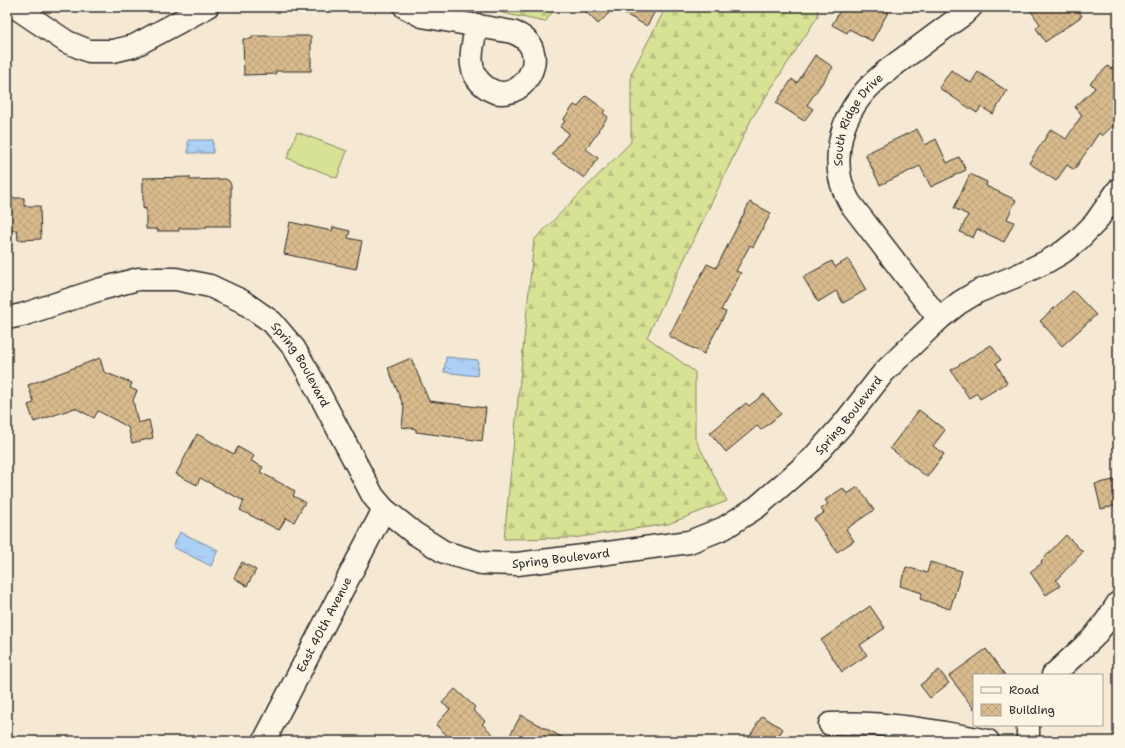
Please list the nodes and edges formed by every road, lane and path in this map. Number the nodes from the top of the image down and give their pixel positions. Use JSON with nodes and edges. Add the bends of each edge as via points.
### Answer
{"nodes":[{"id":1,"x":15,"y":7,"type":"edge"},
{"id":2,"x":207,"y":7,"type":"edge"},
{"id":3,"x":405,"y":7,"type":"edge"},
{"id":4,"x":972,"y":7,"type":"edge"},
{"id":5,"x":476,"y":25,"type":"dead end"},
{"id":6,"x":1118,"y":190,"type":"edge"},
{"id":7,"x":7,"y":318,"type":"edge"},
{"id":8,"x":939,"y":319,"type":"junction"},
{"id":9,"x":384,"y":509,"type":"junction"},
{"id":10,"x":1118,"y":603,"type":"edge"},
{"id":11,"x":1054,"y":674,"type":"edge"},
{"id":12,"x":830,"y":724,"type":"dead end"},
{"id":13,"x":1028,"y":726,"type":"edge"},
{"id":14,"x":264,"y":741,"type":"edge"},
{"id":15,"x":988,"y":741,"type":"edge"},
{"id":16,"x":1028,"y":741,"type":"edge"}],
"edges":[{"from":1,"to":2,"type":"street","via":[[67,42],[89,50],[113,51],[134,46]]},
{"from":3,"to":5,"type":"street","via":[[422,16]]},
{"from":4,"to":8,"type":"street","name":"South Ridge Drive","via":[[892,66],[863,92],[845,122],[840,140],[838,171],[845,194]]},
{"from":6,"to":8,"type":"street","name":"Spring Boulevard","via":[[1095,223],[1063,252],[1014,277],[977,292]]},
{"from":7,"to":9,"type":"street","name":"Spring Boulevard","via":[[138,279],[176,279],[203,284],[242,301],[272,322],[294,348],[373,496]]},
{"from":8,"to":9,"type":"street","name":"Spring Boulevard","via":[[884,372],[812,460],[757,507],[724,528],[689,542],[517,564],[481,563],[444,552],[414,533]]},
{"from":9,"to":14,"type":"street","name":"East 40th Avenue"},
{"from":10,"to":11,"type":"street","via":[[1093,638]]},
{"from":12,"to":15,"type":"street","via":[[918,728]]},
{"from":13,"to":16,"type":"street"}]}
